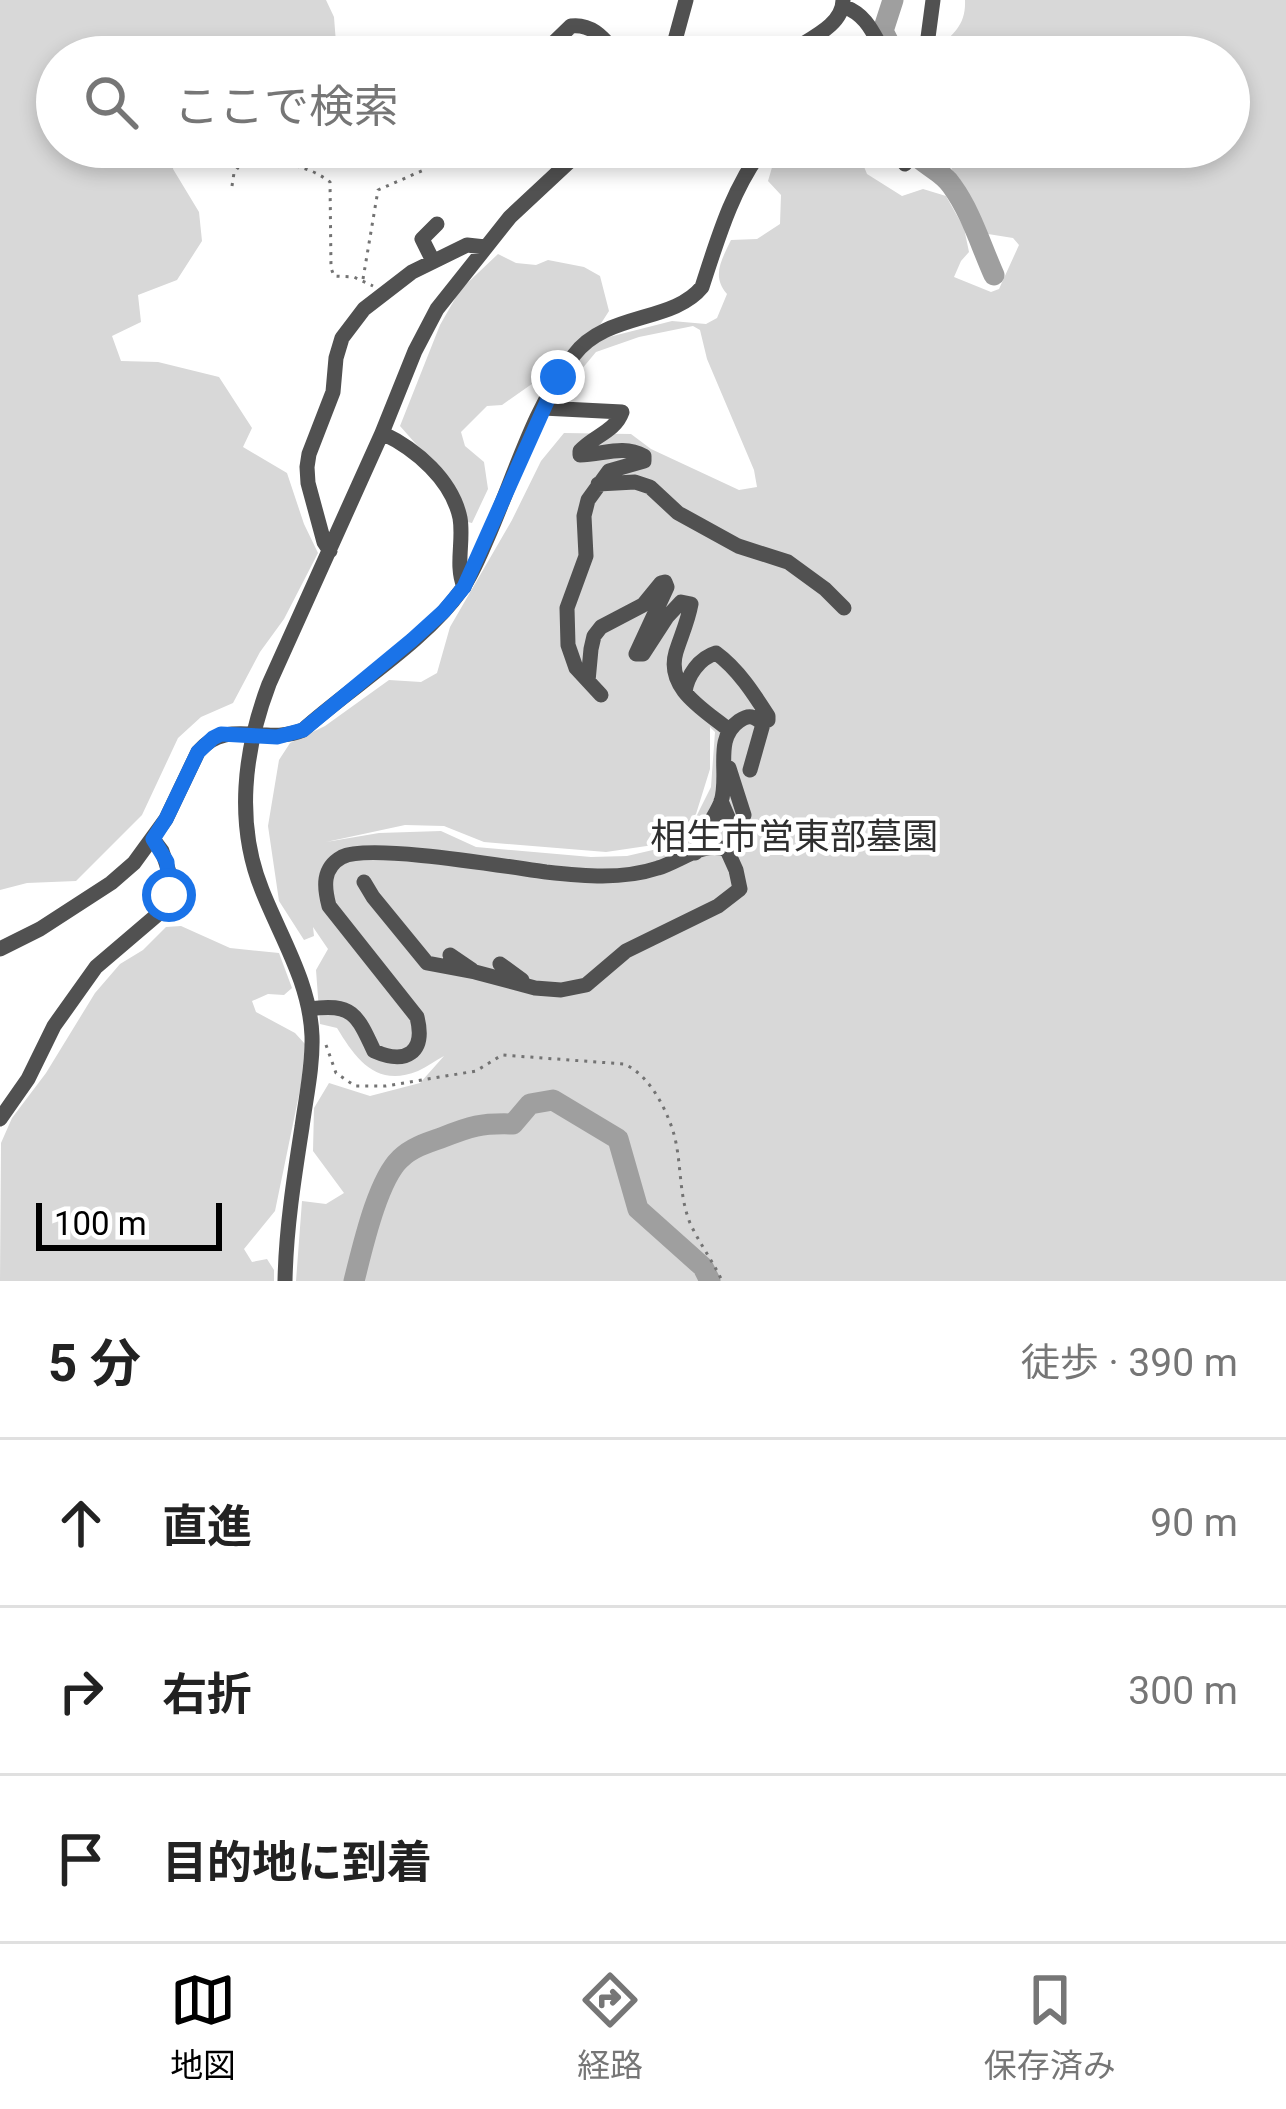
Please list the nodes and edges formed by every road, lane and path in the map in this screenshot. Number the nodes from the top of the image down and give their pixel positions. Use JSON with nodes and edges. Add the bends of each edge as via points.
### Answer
{"nodes":[{"id":1,"x":686,"y":0,"type":"edge"},
{"id":2,"x":933,"y":0,"type":"edge"},
{"id":3,"x":844,"y":4,"type":"edge"},
{"id":4,"x":561,"y":36,"type":"edge"},
{"id":5,"x":600,"y":36,"type":"edge"},
{"id":6,"x":676,"y":36,"type":"edge"},
{"id":7,"x":814,"y":36,"type":"edge"},
{"id":8,"x":874,"y":36,"type":"edge"},
{"id":9,"x":928,"y":36,"type":"edge"},
{"id":10,"x":238,"y":168,"type":"edge"},
{"id":11,"x":310,"y":168,"type":"edge"},
{"id":12,"x":562,"y":168,"type":"edge"},
{"id":13,"x":749,"y":168,"type":"edge"},
{"id":14,"x":426,"y":169,"type":"dead end"},
{"id":15,"x":232,"y":187,"type":"dead end"},
{"id":16,"x":437,"y":224,"type":"dead end"},
{"id":17,"x":485,"y":247,"type":"junction"},
{"id":18,"x":433,"y":261,"type":"junction"},
{"id":19,"x":363,"y":281,"type":"junction"},
{"id":20,"x":386,"y":292,"type":"junction"},
{"id":21,"x":543,"y":408,"type":"junction"},
{"id":22,"x":382,"y":433,"type":"junction"},
{"id":23,"x":598,"y":484,"type":"junction"},
{"id":24,"x":330,"y":551,"type":"junction"},
{"id":25,"x":464,"y":587,"type":"junction"},
{"id":26,"x":844,"y":608,"type":"dead end"},
{"id":27,"x":588,"y":681,"type":"junction"},
{"id":28,"x":685,"y":692,"type":"junction"},
{"id":29,"x":601,"y":695,"type":"dead end"},
{"id":30,"x":762,"y":723,"type":"junction"},
{"id":31,"x":729,"y":730,"type":"junction"},
{"id":32,"x":254,"y":735,"type":"junction"},
{"id":33,"x":724,"y":760,"type":"junction"},
{"id":34,"x":750,"y":770,"type":"dead end"},
{"id":35,"x":721,"y":802,"type":"junction"},
{"id":36,"x":744,"y":815,"type":"dead end"},
{"id":37,"x":153,"y":839,"type":"junction"},
{"id":38,"x":739,"y":843,"type":"dead end"},
{"id":39,"x":695,"y":853,"type":"junction"},
{"id":40,"x":364,"y":882,"type":"dead end"},
{"id":41,"x":0,"y":949,"type":"edge"},
{"id":42,"x":450,"y":955,"type":"dead end"},
{"id":43,"x":500,"y":964,"type":"dead end"},
{"id":44,"x":475,"y":972,"type":"junction"},
{"id":45,"x":535,"y":988,"type":"junction"},
{"id":46,"x":309,"y":1009,"type":"junction"},
{"id":47,"x":312,"y":1036,"type":"junction"},
{"id":48,"x":0,"y":1119,"type":"edge"},
{"id":49,"x":285,"y":1281,"type":"edge"},
{"id":50,"x":722,"y":1281,"type":"edge"}],
"edges":[{"from":1,"to":6,"type":"street"},
{"from":2,"to":9,"type":"street"},
{"from":3,"to":7,"type":"street"},
{"from":3,"to":8,"type":"street"},
{"from":4,"to":5,"type":"street","via":[[578,25]]},
{"from":10,"to":15,"type":"path"},
{"from":11,"to":19,"type":"path","via":[[330,182],[334,277]]},
{"from":12,"to":17,"type":"street"},
{"from":13,"to":21,"type":"street","via":[[695,296],[588,341]]},
{"from":14,"to":19,"type":"path","via":[[378,190]]},
{"from":16,"to":18,"type":"street","via":[[422,239]]},
{"from":17,"to":18,"type":"street","via":[[467,245]]},
{"from":17,"to":22,"type":"street","via":[[437,309]]},
{"from":18,"to":20,"type":"street"},
{"from":19,"to":20,"type":"path"},
{"from":20,"to":24,"type":"street","via":[[342,338],[333,392],[309,454],[308,483]]},
{"from":21,"to":23,"type":"street","via":[[622,412],[580,455],[621,448],[644,461],[609,471]]},
{"from":21,"to":25,"type":"street"},
{"from":22,"to":24,"type":"street"},
{"from":22,"to":25,"type":"street","via":[[441,479],[460,516]]},
{"from":23,"to":26,"type":"street","via":[[650,487],[678,513],[738,546],[788,562]]},
{"from":23,"to":27,"type":"street","via":[[567,608],[568,645]]},
{"from":24,"to":32,"type":"street"},
{"from":25,"to":32,"type":"street","via":[[303,730]]},
{"from":27,"to":28,"type":"street","via":[[594,636],[665,582],[636,654],[674,608],[691,604],[674,658]]},
{"from":27,"to":29,"type":"street"},
{"from":28,"to":30,"type":"street","via":[[696,667],[716,653],[752,690],[768,716]]},
{"from":28,"to":31,"type":"street"},
{"from":30,"to":31,"type":"street","via":[[746,716]]},
{"from":30,"to":34,"type":"street"},
{"from":31,"to":33,"type":"street"},
{"from":32,"to":37,"type":"street","via":[[221,734],[205,743]]},
{"from":32,"to":46,"type":"street","via":[[245,813],[251,856]]},
{"from":33,"to":35,"type":"street"},
{"from":33,"to":36,"type":"street"},
{"from":35,"to":38,"type":"street"},
{"from":35,"to":39,"type":"street"},
{"from":37,"to":41,"type":"street","via":[[111,883]]},
{"from":37,"to":48,"type":"street","via":[[170,875],[164,908],[96,967]]},
{"from":39,"to":45,"type":"street","via":[[727,850],[740,889],[626,951],[586,985]]},
{"from":39,"to":46,"type":"street","via":[[610,876],[387,849],[344,856],[324,887],[329,906],[417,1017],[422,1035],[405,1057],[389,1058],[374,1051],[350,1010]]},
{"from":40,"to":44,"type":"street","via":[[427,963]]},
{"from":42,"to":44,"type":"street"},
{"from":43,"to":45,"type":"street"},
{"from":44,"to":45,"type":"street"},
{"from":46,"to":47,"type":"street"},
{"from":47,"to":49,"type":"street"},
{"from":47,"to":50,"type":"path","via":[[324,1037],[336,1072],[355,1087],[476,1071],[502,1055],[636,1069],[673,1132],[684,1204]]}]}
